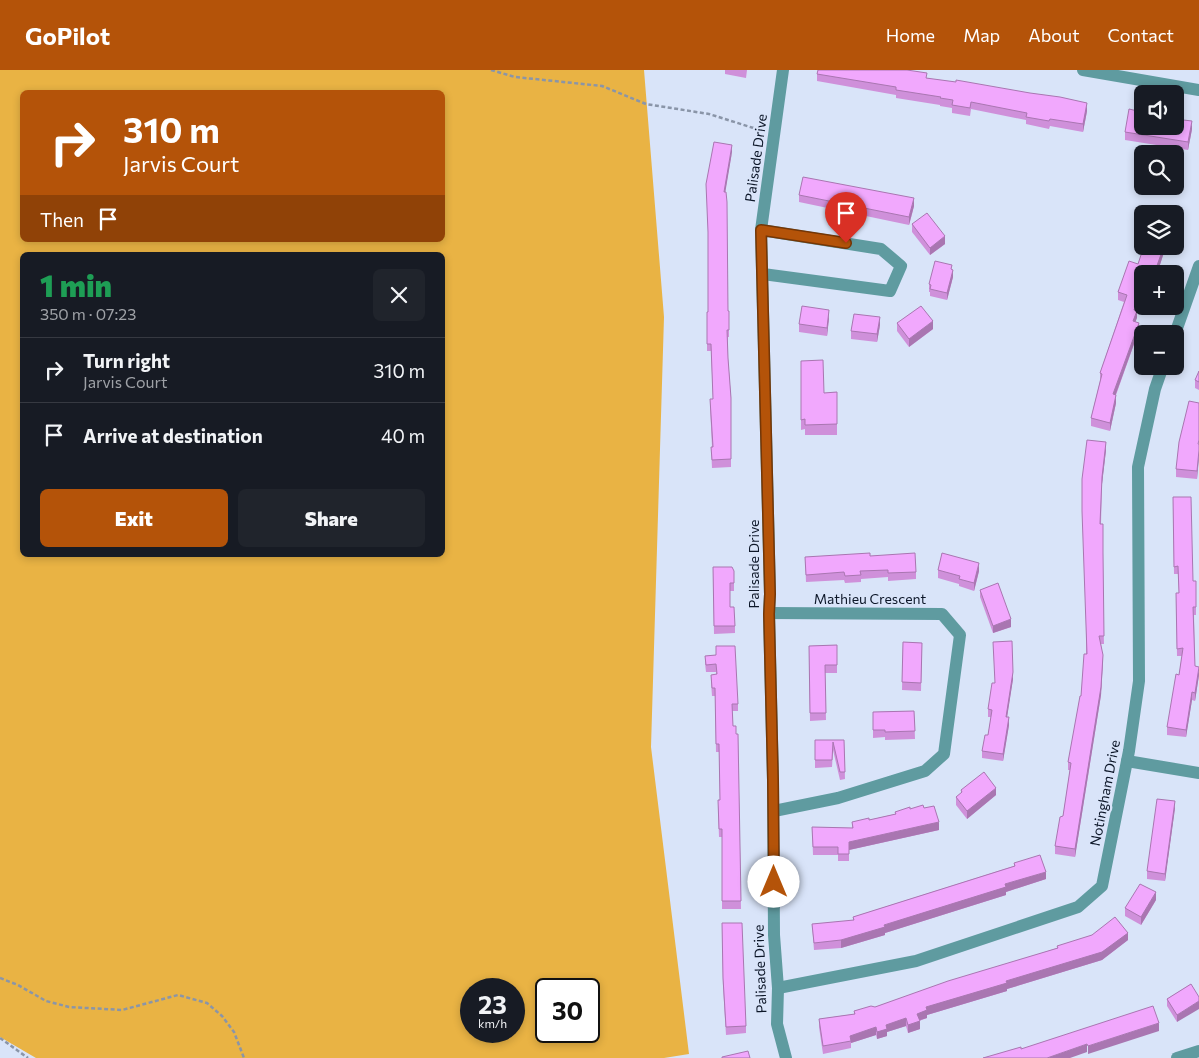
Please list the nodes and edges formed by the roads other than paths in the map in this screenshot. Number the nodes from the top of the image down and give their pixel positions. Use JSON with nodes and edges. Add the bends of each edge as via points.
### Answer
{"nodes":[{"id":1,"x":783,"y":70,"type":"edge"},
{"id":2,"x":1084,"y":70,"type":"edge"},
{"id":3,"x":1199,"y":90,"type":"edge"},
{"id":4,"x":761,"y":230,"type":"junction"},
{"id":5,"x":1199,"y":266,"type":"edge"},
{"id":6,"x":763,"y":274,"type":"junction"},
{"id":7,"x":1178,"y":325,"type":"edge"},
{"id":8,"x":1160,"y":375,"type":"edge"},
{"id":9,"x":769,"y":614,"type":"junction"},
{"id":10,"x":1127,"y":761,"type":"junction"},
{"id":11,"x":1199,"y":773,"type":"edge"},
{"id":12,"x":774,"y":811,"type":"junction"},
{"id":13,"x":778,"y":988,"type":"junction"},
{"id":14,"x":1199,"y":1051,"type":"edge"},
{"id":15,"x":786,"y":1058,"type":"edge"},
{"id":16,"x":1177,"y":1058,"type":"edge"}],
"edges":[{"from":1,"to":4,"type":"street","name":"Palisade Drive"},
{"from":2,"to":3,"type":"street"},
{"from":4,"to":6,"type":"street","name":"Palisade Drive"},
{"from":4,"to":6,"type":"street","via":[[881,249],[901,266],[890,291]]},
{"from":5,"to":7,"type":"street"},
{"from":6,"to":9,"type":"street","name":"Palisade Drive"},
{"from":8,"to":10,"type":"street","name":"Notingham Drive","via":[[1138,467],[1138,681]]},
{"from":9,"to":12,"type":"street","name":"Palisade Drive"},
{"from":9,"to":12,"type":"street","name":"Mathieu Crescent","via":[[942,614],[960,635],[944,754],[938,760],[925,771],[838,798]]},
{"from":10,"to":11,"type":"street"},
{"from":10,"to":13,"type":"street","name":"Notingham Drive","via":[[1102,886],[1078,907],[916,961]]},
{"from":12,"to":13,"type":"street","name":"Palisade Drive","via":[[774,935]]},
{"from":13,"to":15,"type":"street","name":"Palisade Drive","via":[[777,1024]]},
{"from":14,"to":16,"type":"street"}]}
